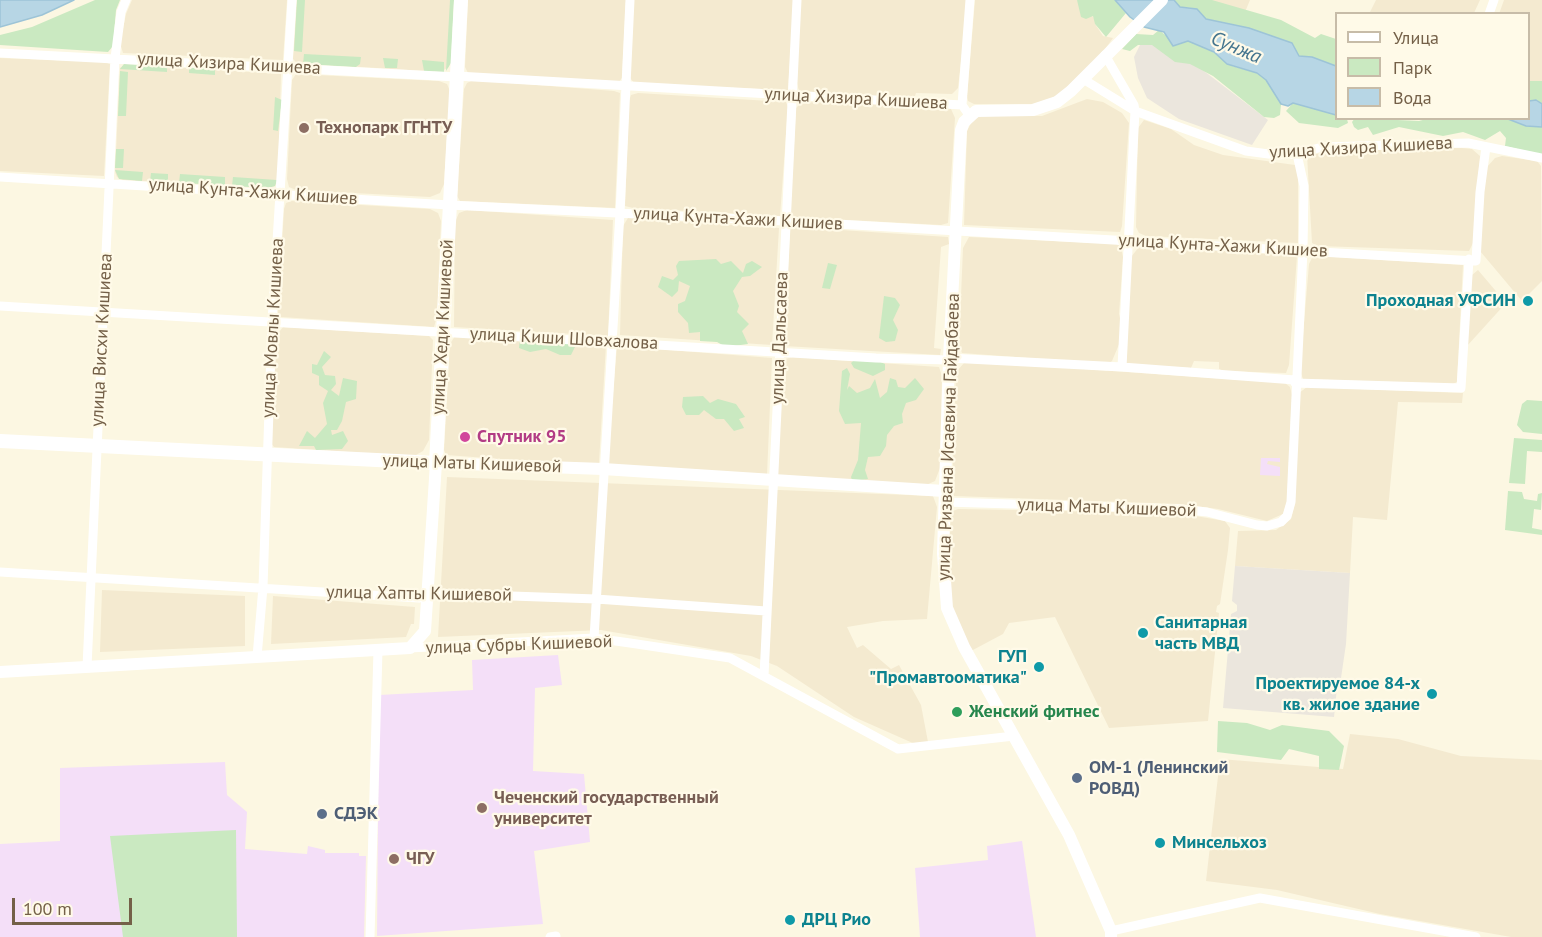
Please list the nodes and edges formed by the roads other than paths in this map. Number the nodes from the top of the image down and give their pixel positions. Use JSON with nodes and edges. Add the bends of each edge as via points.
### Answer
{"nodes":[{"id":1,"x":126,"y":0,"type":"edge"},
{"id":2,"x":292,"y":0,"type":"edge"},
{"id":3,"x":461,"y":0,"type":"edge"},
{"id":4,"x":630,"y":0,"type":"edge"},
{"id":5,"x":797,"y":0,"type":"edge"},
{"id":6,"x":970,"y":0,"type":"edge"},
{"id":7,"x":1162,"y":0,"type":"edge"},
{"id":8,"x":0,"y":53,"type":"edge"},
{"id":9,"x":1106,"y":55,"type":"junction"},
{"id":10,"x":115,"y":58,"type":"junction"},
{"id":11,"x":288,"y":67,"type":"junction"},
{"id":12,"x":457,"y":77,"type":"junction"},
{"id":13,"x":1083,"y":79,"type":"junction"},
{"id":14,"x":626,"y":87,"type":"junction"},
{"id":15,"x":793,"y":97,"type":"junction"},
{"id":16,"x":966,"y":110,"type":"junction"},
{"id":17,"x":1134,"y":111,"type":"junction"},
{"id":18,"x":1486,"y":147,"type":"junction"},
{"id":19,"x":1298,"y":154,"type":"junction"},
{"id":20,"x":1542,"y":158,"type":"edge"},
{"id":21,"x":0,"y":177,"type":"edge"},
{"id":22,"x":110,"y":183,"type":"junction"},
{"id":23,"x":280,"y":194,"type":"junction"},
{"id":24,"x":449,"y":205,"type":"junction"},
{"id":25,"x":620,"y":213,"type":"junction"},
{"id":26,"x":785,"y":221,"type":"junction"},
{"id":27,"x":956,"y":231,"type":"junction"},
{"id":28,"x":1129,"y":240,"type":"junction"},
{"id":29,"x":1303,"y":250,"type":"junction"},
{"id":30,"x":1472,"y":260,"type":"junction"},
{"id":31,"x":0,"y":306,"type":"edge"},
{"id":32,"x":102,"y":312,"type":"junction"},
{"id":33,"x":272,"y":322,"type":"junction"},
{"id":34,"x":444,"y":333,"type":"junction"},
{"id":35,"x":612,"y":341,"type":"junction"},
{"id":36,"x":778,"y":352,"type":"junction"},
{"id":37,"x":949,"y":359,"type":"junction"},
{"id":38,"x":1122,"y":367,"type":"junction"},
{"id":39,"x":1295,"y":381,"type":"junction"},
{"id":40,"x":0,"y":441,"type":"edge"},
{"id":41,"x":97,"y":446,"type":"junction"},
{"id":42,"x":268,"y":454,"type":"junction"},
{"id":43,"x":436,"y":463,"type":"junction"},
{"id":44,"x":603,"y":470,"type":"junction"},
{"id":45,"x":774,"y":480,"type":"junction"},
{"id":46,"x":944,"y":496,"type":"junction"},
{"id":47,"x":0,"y":572,"type":"edge"},
{"id":48,"x":92,"y":578,"type":"junction"},
{"id":49,"x":263,"y":587,"type":"junction"},
{"id":50,"x":428,"y":593,"type":"junction"},
{"id":51,"x":596,"y":599,"type":"junction"},
{"id":52,"x":766,"y":611,"type":"junction"},
{"id":53,"x":594,"y":638,"type":"junction"},
{"id":54,"x":410,"y":648,"type":"junction"},
{"id":55,"x":378,"y":650,"type":"junction"},
{"id":56,"x":257,"y":657,"type":"junction"},
{"id":57,"x":87,"y":667,"type":"junction"},
{"id":58,"x":0,"y":672,"type":"edge"},
{"id":59,"x":764,"y":676,"type":"junction"},
{"id":60,"x":1014,"y":736,"type":"junction"},
{"id":61,"x":1111,"y":934,"type":"edge"},
{"id":62,"x":370,"y":937,"type":"edge"},
{"id":63,"x":1476,"y":937,"type":"edge"}],
"edges":[{"from":1,"to":10,"type":"street","name":"улица Висхи Кишиева"},
{"from":2,"to":11,"type":"street","name":"улица Мовлы Кишиева"},
{"from":3,"to":12,"type":"main road","name":"улица Хеди Кишиевой"},
{"from":4,"to":14,"type":"street"},
{"from":5,"to":15,"type":"street","name":"улица Дальсаева"},
{"from":6,"to":16,"type":"street","name":"улица Ризвана Исаевича Гайдабаева"},
{"from":7,"to":9,"type":"street"},
{"from":8,"to":10,"type":"street","name":"улица Хизира Кишиева"},
{"from":9,"to":13,"type":"street"},
{"from":9,"to":17,"type":"street"},
{"from":10,"to":11,"type":"street","name":"улица Хизира Кишиева"},
{"from":10,"to":22,"type":"street","name":"улица Висхи Кишиева"},
{"from":11,"to":12,"type":"street","name":"улица Хизира Кишиева"},
{"from":11,"to":23,"type":"street","name":"улица Мовлы Кишиева"},
{"from":12,"to":14,"type":"street","name":"улица Хизира Кишиева"},
{"from":12,"to":24,"type":"main road","name":"улица Хеди Кишиевой"},
{"from":13,"to":16,"type":"street","name":"улица Хизира Кишиева","via":[[1064,97],[1041,109]]},
{"from":13,"to":17,"type":"street","name":"улица Хизира Кишиева"},
{"from":14,"to":15,"type":"street","name":"улица Хизира Кишиева"},
{"from":14,"to":25,"type":"street"},
{"from":15,"to":16,"type":"street","name":"улица Хизира Кишиева"},
{"from":15,"to":26,"type":"street","name":"улица Дальсаева"},
{"from":16,"to":27,"type":"street","name":"улица Ризвана Исаевича Гайдабаева","via":[[961,130]]},
{"from":17,"to":19,"type":"street","name":"улица Хизира Кишиева","via":[[1246,151]]},
{"from":17,"to":28,"type":"street"},
{"from":18,"to":19,"type":"street","name":"улица Хизира Кишиева","via":[[1467,143],[1346,146],[1309,149]]},
{"from":18,"to":20,"type":"street","name":"улица Хизира Кишиева"},
{"from":18,"to":30,"type":"street"},
{"from":19,"to":29,"type":"street","via":[[1304,186]]},
{"from":21,"to":22,"type":"street","name":"улица Кунта-Хажи Кишиев"},
{"from":22,"to":23,"type":"street","name":"улица Кунта-Хажи Кишиев"},
{"from":22,"to":32,"type":"street","name":"улица Висхи Кишиева"},
{"from":23,"to":24,"type":"street","name":"улица Кунта-Хажи Кишиев"},
{"from":23,"to":33,"type":"street","name":"улица Мовлы Кишиева"},
{"from":24,"to":25,"type":"street","name":"улица Кунта-Хажи Кишиев"},
{"from":24,"to":34,"type":"main road","name":"улица Хеди Кишиевой"},
{"from":25,"to":26,"type":"street","name":"улица Кунта-Хажи Кишиев"},
{"from":25,"to":35,"type":"street"},
{"from":26,"to":27,"type":"street","name":"улица Кунта-Хажи Кишиев"},
{"from":26,"to":36,"type":"street","name":"улица Дальсаева"},
{"from":27,"to":28,"type":"street","name":"улица Кунта-Хажи Кишиев"},
{"from":27,"to":37,"type":"street","name":"улица Ризвана Исаевича Гайдабаева"},
{"from":28,"to":29,"type":"street","name":"улица Кунта-Хажи Кишиев"},
{"from":28,"to":38,"type":"street"},
{"from":29,"to":30,"type":"street","name":"улица Кунта-Хажи Кишиев"},
{"from":29,"to":39,"type":"street"},
{"from":30,"to":39,"type":"street","name":"улица Киши Шовхалова","via":[[1461,388]]},
{"from":31,"to":32,"type":"street","name":"улица Киши Шовхалова"},
{"from":32,"to":33,"type":"street","name":"улица Киши Шовхалова"},
{"from":32,"to":41,"type":"street","name":"улица Висхи Кишиева"},
{"from":33,"to":34,"type":"street","name":"улица Киши Шовхалова"},
{"from":33,"to":42,"type":"street","name":"улица Мовлы Кишиева"},
{"from":34,"to":35,"type":"street","name":"улица Киши Шовхалова"},
{"from":34,"to":43,"type":"main road","name":"улица Хеди Кишиевой"},
{"from":35,"to":36,"type":"street","name":"улица Киши Шовхалова"},
{"from":35,"to":44,"type":"street"},
{"from":36,"to":37,"type":"street","name":"улица Киши Шовхалова"},
{"from":36,"to":45,"type":"street","name":"улица Дальсаева"},
{"from":37,"to":38,"type":"street","name":"улица Киши Шовхалова"},
{"from":37,"to":46,"type":"street","name":"улица Ризвана Исаевича Гайдабаева"},
{"from":38,"to":39,"type":"street","name":"улица Киши Шовхалова"},
{"from":39,"to":46,"type":"street","name":"улица Маты Кишиевой","via":[[1290,510],[1281,522],[1267,526],[1179,508]]},
{"from":40,"to":41,"type":"main road","name":"улица Маты Кишиевой"},
{"from":41,"to":42,"type":"main road","name":"улица Маты Кишиевой"},
{"from":41,"to":48,"type":"street","name":"улица Висхи Кишиева"},
{"from":42,"to":43,"type":"main road","name":"улица Маты Кишиевой"},
{"from":42,"to":49,"type":"street","name":"улица Мовлы Кишиева"},
{"from":43,"to":44,"type":"street","name":"улица Маты Кишиевой"},
{"from":43,"to":50,"type":"street","name":"улица Хеди Кишиевой"},
{"from":44,"to":45,"type":"street","name":"улица Маты Кишиевой"},
{"from":44,"to":51,"type":"street"},
{"from":45,"to":46,"type":"street","name":"улица Маты Кишиевой"},
{"from":45,"to":52,"type":"street","name":"улица Дальсаева"},
{"from":46,"to":60,"type":"street","name":"улица Ризвана Исаевича Гайдабаева","via":[[947,608]]},
{"from":47,"to":48,"type":"street","name":"улица Хапты Кишиевой"},
{"from":48,"to":49,"type":"street","name":"улица Хапты Кишиевой"},
{"from":48,"to":57,"type":"street","name":"улица Висхи Кишиева"},
{"from":49,"to":50,"type":"street","name":"улица Хапты Кишиевой","via":[[419,598]]},
{"from":49,"to":56,"type":"street","name":"улица Мовлы Кишиева"},
{"from":50,"to":51,"type":"street","name":"улица Хапты Кишиевой"},
{"from":50,"to":54,"type":"street","name":"улица Хеди Кишиевой","via":[[425,631]]},
{"from":51,"to":52,"type":"street","name":"улица Хапты Кишиевой"},
{"from":51,"to":53,"type":"street"},
{"from":52,"to":59,"type":"street","name":"улица Дальсаева"},
{"from":53,"to":54,"type":"street","name":"улица Субры Кишиевой"},
{"from":53,"to":59,"type":"street","name":"улица Субры Кишиевой","via":[[730,658]]},
{"from":54,"to":55,"type":"street","name":"улица Субры Кишиевой"},
{"from":55,"to":56,"type":"street","name":"улица Субры Кишиевой"},
{"from":55,"to":62,"type":"street"},
{"from":56,"to":57,"type":"street","name":"улица Субры Кишиевой"},
{"from":57,"to":58,"type":"street","name":"улица Субры Кишиевой"},
{"from":59,"to":60,"type":"street","name":"улица Субры Кишиевой","via":[[898,749]]},
{"from":60,"to":61,"type":"street","name":"улица Ризвана Исаевича Гайдабаева","via":[[1069,835]]},
{"from":61,"to":63,"type":"street","via":[[1260,898]]}]}
